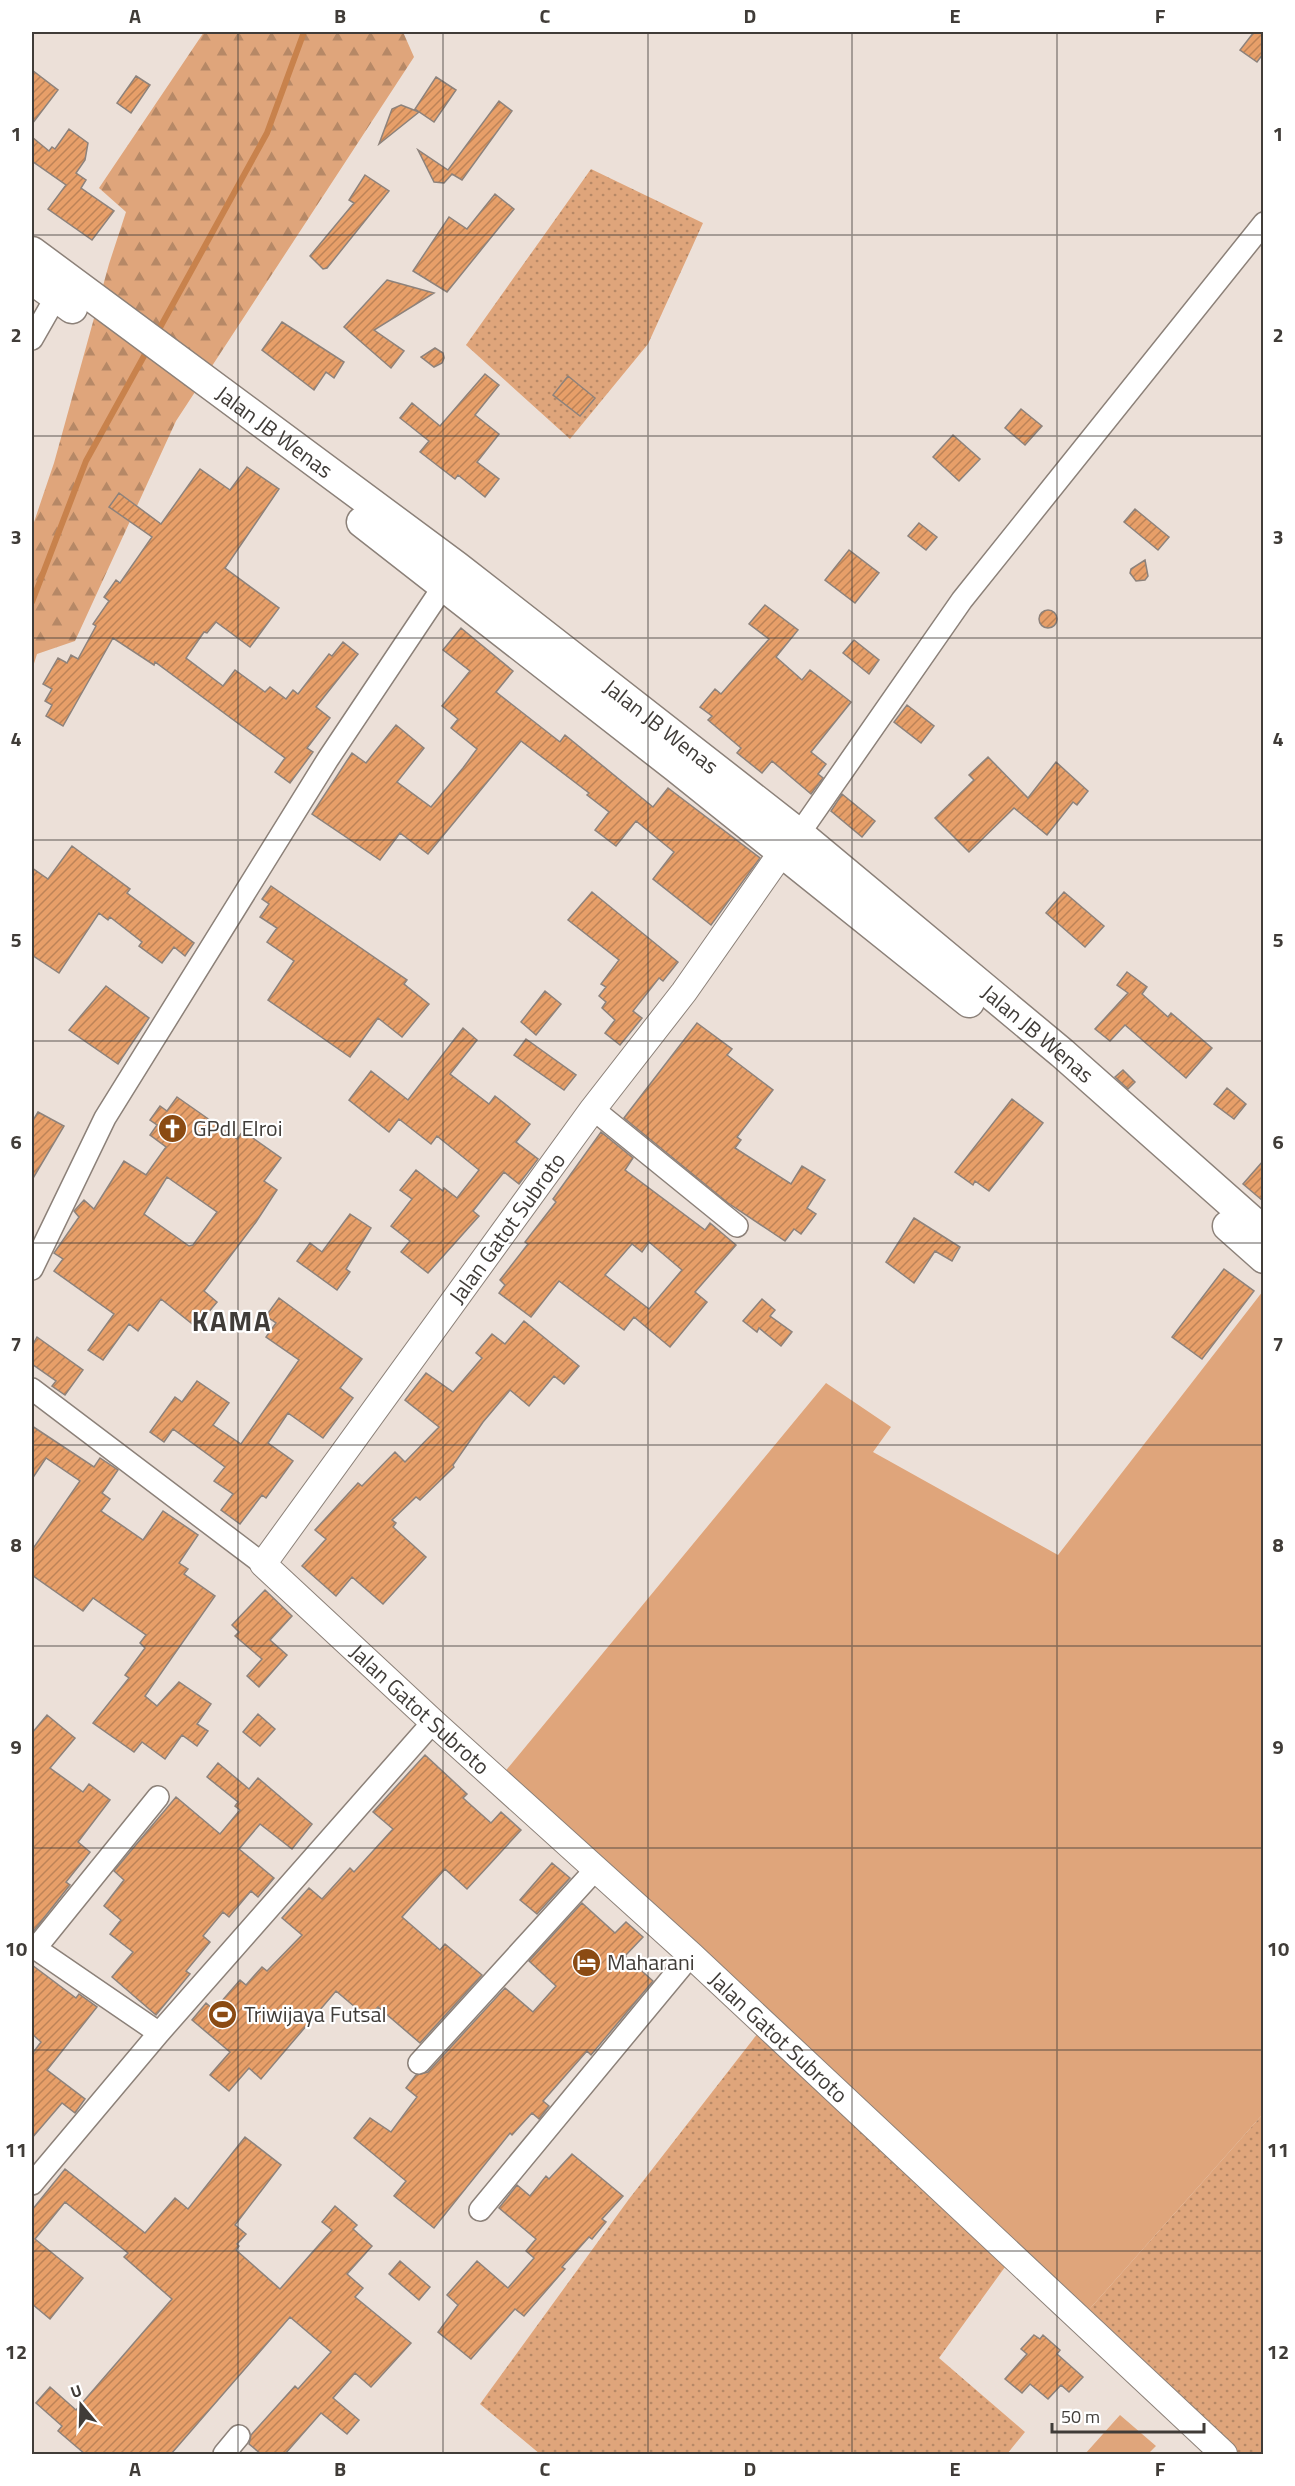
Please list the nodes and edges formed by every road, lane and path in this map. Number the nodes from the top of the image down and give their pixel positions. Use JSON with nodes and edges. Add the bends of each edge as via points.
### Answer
{"nodes":[{"id":1,"x":1263,"y":223,"type":"edge"},
{"id":2,"x":32,"y":252,"type":"edge"},
{"id":3,"x":32,"y":279,"type":"edge"},
{"id":4,"x":58,"y":286,"type":"junction"},
{"id":5,"x":32,"y":339,"type":"edge"},
{"id":6,"x":451,"y":576,"type":"junction"},
{"id":7,"x":790,"y":843,"type":"junction"},
{"id":8,"x":594,"y":1109,"type":"junction"},
{"id":9,"x":1192,"y":1181,"type":"junction"},
{"id":10,"x":737,"y":1226,"type":"dead end"},
{"id":11,"x":1263,"y":1232,"type":"edge"},
{"id":12,"x":1263,"y":1258,"type":"edge"},
{"id":13,"x":32,"y":1269,"type":"edge"},
{"id":14,"x":32,"y":1389,"type":"edge"},
{"id":15,"x":263,"y":1564,"type":"junction"},
{"id":16,"x":433,"y":1722,"type":"junction"},
{"id":17,"x":158,"y":1797,"type":"dead end"},
{"id":18,"x":596,"y":1869,"type":"junction"},
{"id":19,"x":33,"y":1948,"type":"edge"},
{"id":20,"x":691,"y":1955,"type":"junction"},
{"id":21,"x":159,"y":2033,"type":"junction"},
{"id":22,"x":418,"y":2063,"type":"dead end"},
{"id":23,"x":32,"y":2184,"type":"edge"},
{"id":24,"x":480,"y":2210,"type":"dead end"},
{"id":25,"x":239,"y":2436,"type":"dead end"},
{"id":26,"x":224,"y":2454,"type":"edge"},
{"id":27,"x":1224,"y":2454,"type":"edge"}],
"edges":[{"from":1,"to":7,"type":"street","via":[[962,600]]},
{"from":2,"to":4,"type":"main road","name":"Jalan JB Wenas"},
{"from":3,"to":4,"type":"main road","name":"Jalan JB Wenas"},
{"from":4,"to":5,"type":"street"},
{"from":4,"to":6,"type":"main road","name":"Jalan JB Wenas"},
{"from":6,"to":7,"type":"main road","name":"Jalan JB Wenas"},
{"from":6,"to":13,"type":"street","via":[[328,759],[105,1118]]},
{"from":7,"to":8,"type":"street","name":"Jalan Gatot Subroto","via":[[684,992]]},
{"from":7,"to":9,"type":"main road","name":"Jalan JB Wenas","via":[[1039,1058]]},
{"from":8,"to":10,"type":"street"},
{"from":8,"to":15,"type":"street","name":"Jalan Gatot Subroto"},
{"from":9,"to":11,"type":"main road","name":"Jalan JB Wenas"},
{"from":9,"to":12,"type":"main road","name":"Jalan JB Wenas"},
{"from":14,"to":15,"type":"street"},
{"from":15,"to":16,"type":"street","name":"Jalan Gatot Subroto"},
{"from":16,"to":18,"type":"street","name":"Jalan Gatot Subroto"},
{"from":16,"to":21,"type":"street"},
{"from":17,"to":19,"type":"street"},
{"from":18,"to":20,"type":"street","name":"Jalan Gatot Subroto"},
{"from":18,"to":22,"type":"street"},
{"from":19,"to":21,"type":"street"},
{"from":20,"to":24,"type":"street"},
{"from":20,"to":27,"type":"street","name":"Jalan Gatot Subroto"},
{"from":21,"to":23,"type":"street"},
{"from":25,"to":26,"type":"street"}]}
